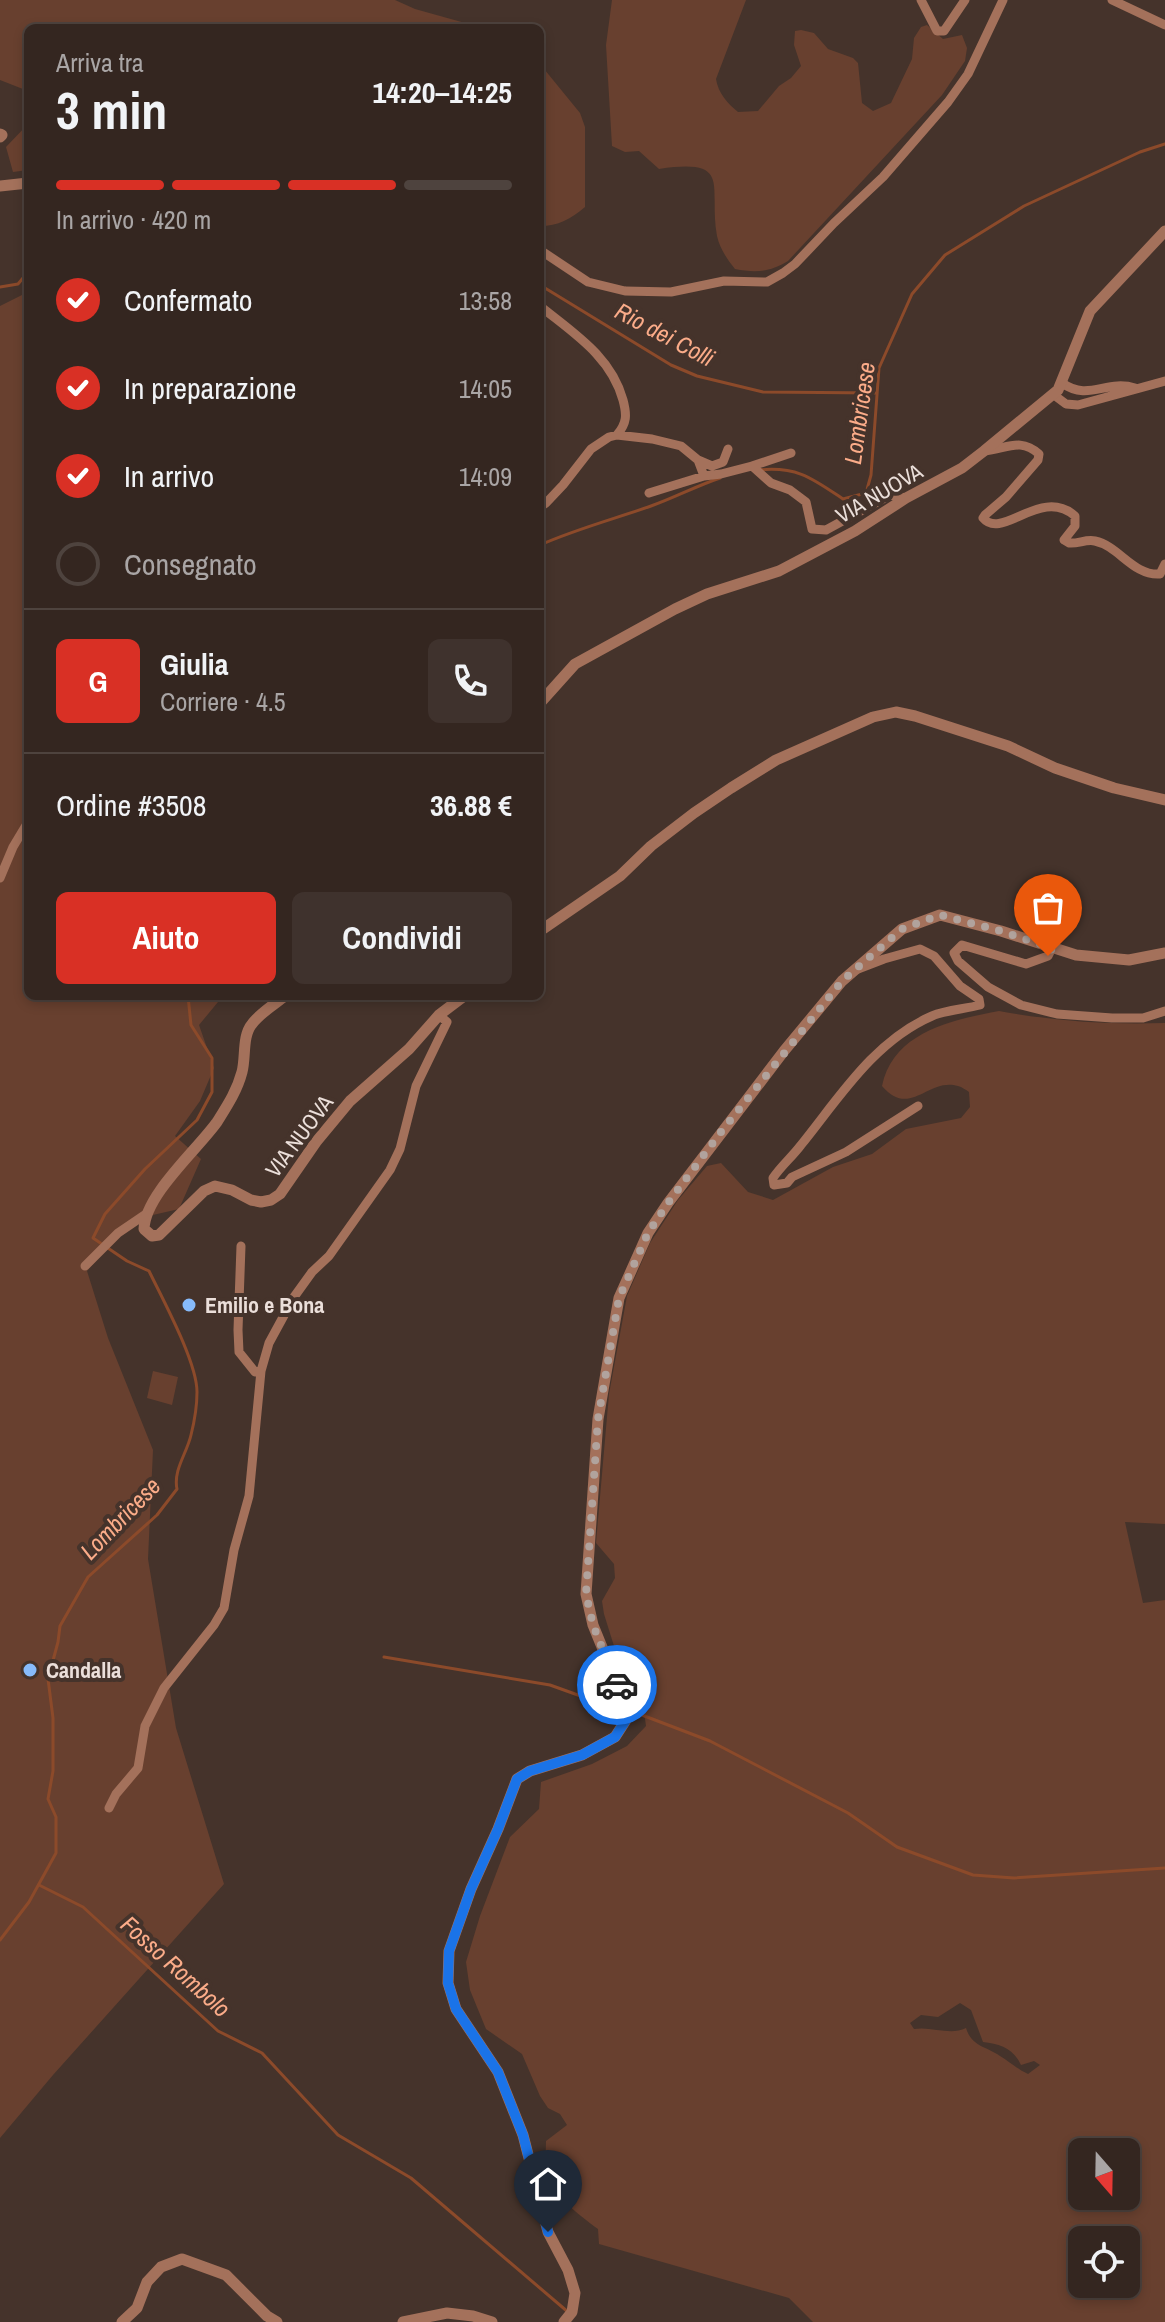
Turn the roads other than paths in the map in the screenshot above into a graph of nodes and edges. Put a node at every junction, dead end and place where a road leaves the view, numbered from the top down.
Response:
1 (921, 0) edge
2 (965, 0) edge
3 (1003, 0) edge
4 (1112, 0) edge
5 (1165, 25) edge
6 (24, 183) edge
7 (0, 186) edge
8 (1165, 231) edge
9 (544, 253) edge
10 (544, 309) edge
11 (1165, 381) edge
12 (1062, 383) junction
13 (1137, 388) junction
14 (1054, 395) junction
15 (617, 435) junction
16 (728, 449) dead end
17 (984, 451) junction
18 (791, 453) dead end
19 (698, 460) junction
20 (752, 466) junction
21 (704, 476) junction
22 (649, 493) dead end
23 (906, 498) junction
24 (544, 504) edge
25 (1165, 564) edge
26 (544, 698) edge
27 (1165, 800) edge
28 (24, 829) edge
29 (0, 878) edge
30 (544, 928) edge
31 (1052, 948) junction
32 (1165, 953) edge
33 (848, 974) junction
34 (280, 1000) edge
35 (459, 1000) edge
36 (1165, 1011) edge
37 (439, 1015) junction
38 (918, 1106) dead end
39 (146, 1214) junction
40 (241, 1246) dead end
41 (85, 1266) dead end
42 (261, 1371) junction
43 (109, 1808) dead end
44 (122, 2322) edge
45 (277, 2322) edge
46 (403, 2322) edge
47 (492, 2322) edge
48 (564, 2322) edge

1 - 2 street
3 - 9 street
4 - 5 street
6 - 7 street
8 - 12 street, VIA NUOVA
10 - 15 street
11 - 13 street
12 - 13 street
12 - 14 street, VIA NUOVA
13 - 14 street
14 - 17 street, VIA NUOVA
15 - 19 street
15 - 24 street
16 - 19 street
17 - 23 street, VIA NUOVA
17 - 25 street
18 - 20 street
19 - 21 street
20 - 21 street
20 - 23 street
21 - 22 street
23 - 26 street, VIA NUOVA
27 - 30 street
28 - 29 street
31 - 32 street
31 - 33 street
31 - 36 street
33 - 38 street
33 - 48 street
34 - 39 street
35 - 37 street, VIA NUOVA
37 - 39 street, VIA NUOVA
37 - 42 street
39 - 41 street
40 - 42 street
42 - 43 street
44 - 45 street
46 - 47 street

